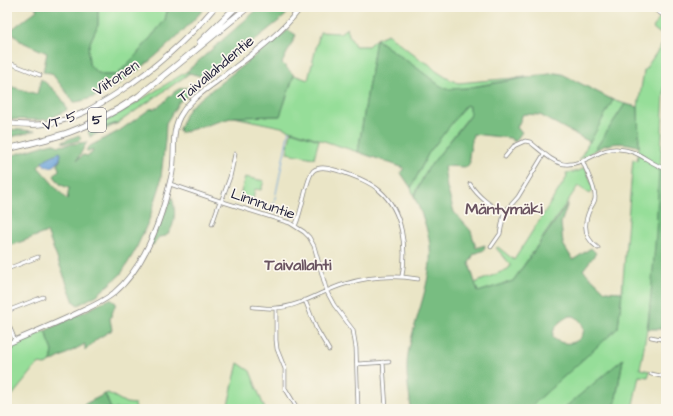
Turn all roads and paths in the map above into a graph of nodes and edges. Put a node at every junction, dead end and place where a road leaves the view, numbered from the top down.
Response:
1 (215, 7) edge
2 (236, 7) edge
3 (248, 7) edge
4 (301, 7) edge
5 (652, 7) edge
6 (666, 16) edge
7 (7, 62) edge
8 (175, 66) junction
9 (40, 75) dead end
10 (7, 123) edge
11 (7, 149) edge
12 (235, 154) dead end
13 (544, 154) junction
14 (505, 157) dead end
15 (583, 162) junction
16 (666, 169) edge
17 (170, 184) junction
18 (470, 184) dead end
19 (220, 201) junction
20 (504, 213) junction
21 (212, 224) dead end
22 (295, 226) junction
23 (491, 247) dead end
24 (598, 248) dead end
25 (38, 257) dead end
26 (7, 269) edge
27 (402, 276) junction
28 (418, 279) dead end
29 (327, 292) junction
30 (44, 297) dead end
31 (305, 300) junction
32 (253, 307) dead end
33 (276, 308) junction
34 (7, 311) edge
35 (7, 321) edge
36 (651, 337) dead end
37 (15, 340) junction
38 (666, 340) edge
39 (7, 344) edge
40 (329, 350) dead end
41 (383, 362) junction
42 (389, 362) dead end
43 (357, 364) junction
44 (651, 374) dead end
45 (666, 377) edge
46 (666, 399) edge
47 (296, 408) edge
48 (358, 409) edge
49 (386, 409) edge
50 (664, 409) edge

1 - 10 street, Viitonen
2 - 8 highway, VT 5 / 5
3 - 8 highway, VT 5 / 5
4 - 17 street, Taivallahdentie
5 - 6 street
7 - 9 street
8 - 11 highway, VT 5 / 5
12 - 19 street
13 - 14 street
13 - 15 street
13 - 20 street
15 - 16 street
15 - 24 street
17 - 19 street, Linnnuntie
17 - 37 street, Taivallahdentie
18 - 20 street
19 - 21 street
19 - 22 street, Linnnuntie
20 - 23 street
22 - 27 street
22 - 29 street, Linnnuntie
25 - 26 street
27 - 28 street
27 - 29 street
29 - 31 street
29 - 43 street, Linnnuntie
30 - 34 street
31 - 33 street
31 - 40 street
32 - 33 street
33 - 47 street
35 - 37 street
36 - 38 street
37 - 39 street, Taivallahdentie
41 - 42 street
41 - 43 street
41 - 49 street
43 - 48 street, Linnnuntie
44 - 45 street
46 - 50 street

